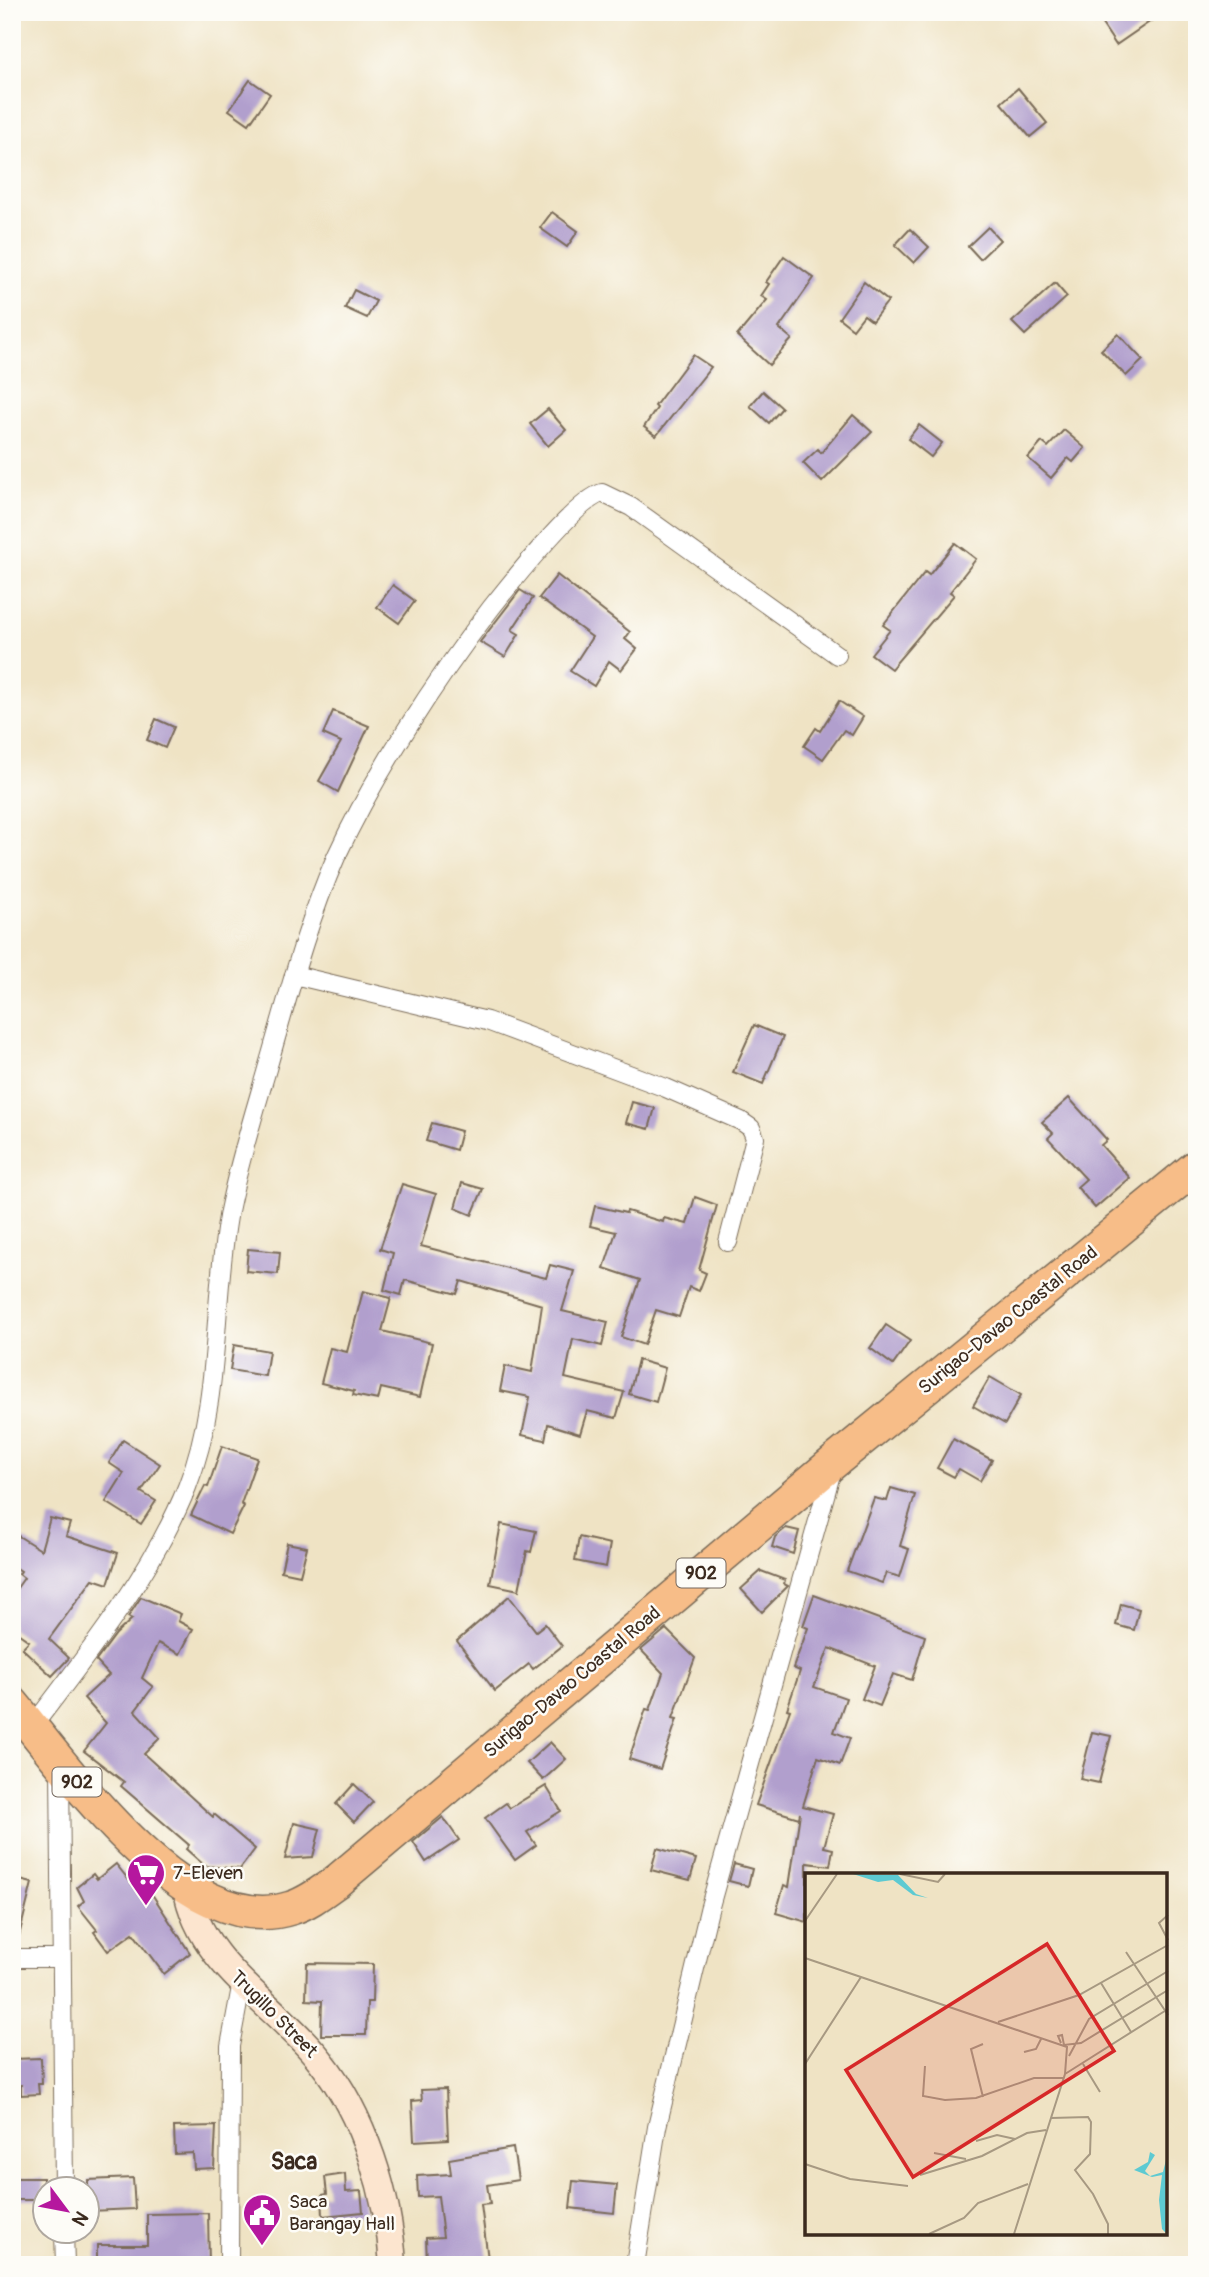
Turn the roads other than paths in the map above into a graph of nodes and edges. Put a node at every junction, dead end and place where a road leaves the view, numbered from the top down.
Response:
1 (838, 656) dead end
2 (294, 975) junction
3 (1197, 1166) edge
4 (728, 1242) dead end
5 (835, 1461) junction
6 (22, 1715) edge
7 (60, 1763) junction
8 (186, 1886) junction
9 (12, 1958) edge
10 (61, 1958) junction
11 (242, 1982) junction
12 (64, 2176) edge
13 (64, 2246) edge
14 (65, 2265) edge
15 (229, 2265) edge
16 (393, 2265) edge
17 (635, 2265) edge

1 - 2 street
2 - 4 street
2 - 6 street
3 - 5 highway, Surigao-Davao Coastal Road / 902
5 - 8 highway, Surigao-Davao Coastal Road / 902
5 - 17 street
6 - 7 highway, Surigao-Davao Coastal Road / 902
7 - 8 highway, Surigao-Davao Coastal Road / 902
7 - 10 street
8 - 11 street, Trugillo Street
9 - 10 street
10 - 12 street
11 - 15 street
11 - 16 street, Trugillo Street
13 - 14 street

